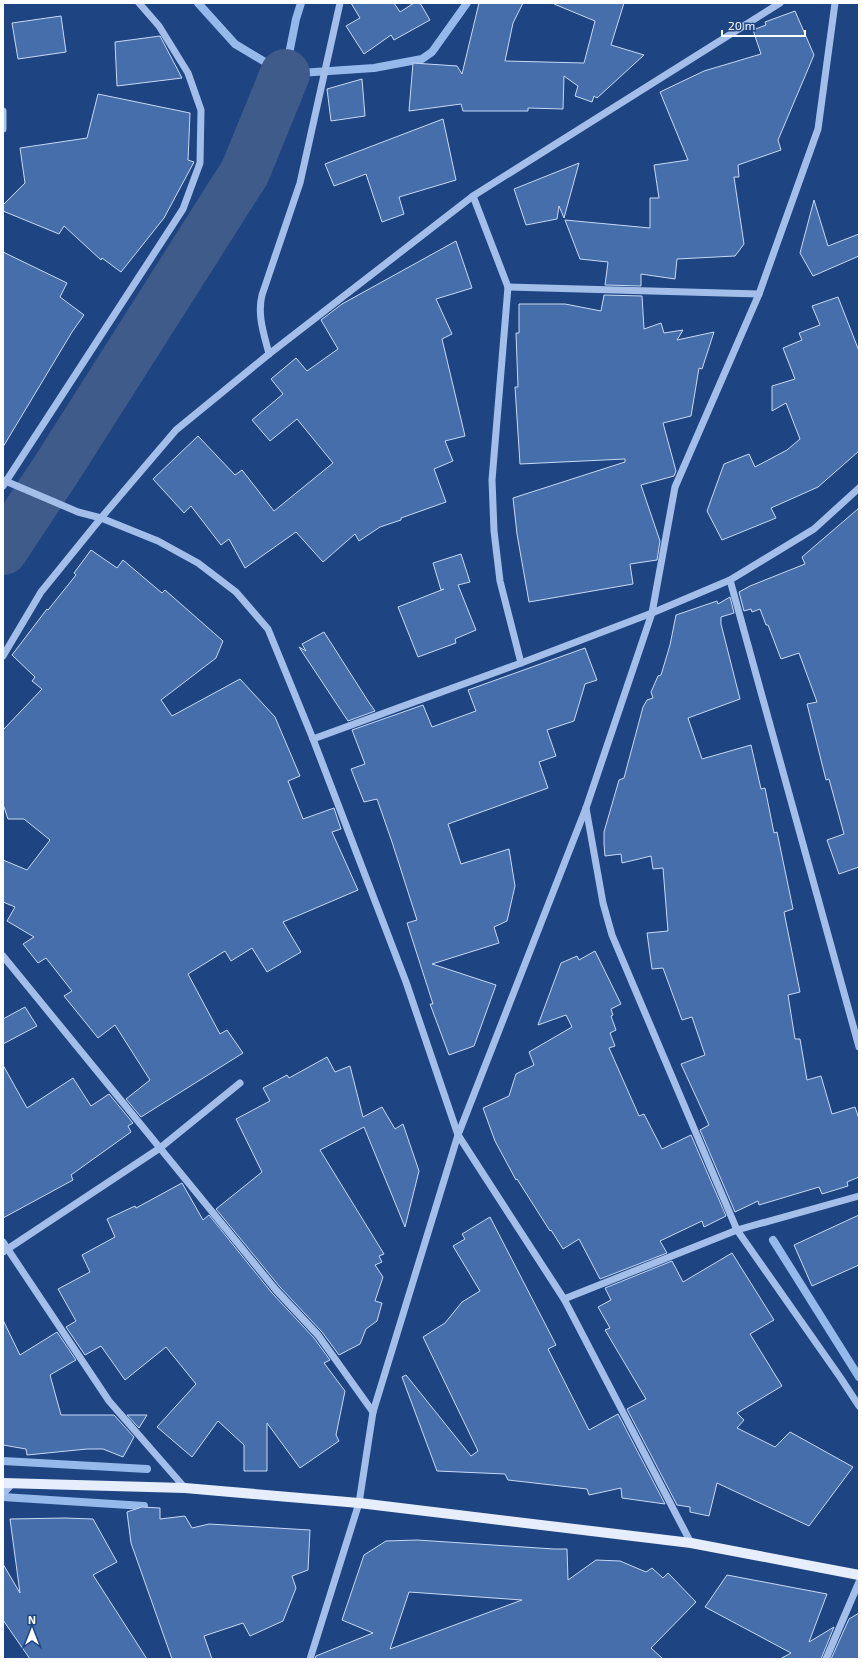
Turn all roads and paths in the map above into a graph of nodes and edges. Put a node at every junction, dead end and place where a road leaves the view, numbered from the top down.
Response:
1 (139, 3) edge
2 (340, 3) edge
3 (780, 3) edge
4 (835, 3) edge
5 (3, 112) edge
6 (3, 129) edge
7 (473, 196) junction
8 (508, 287) junction
9 (759, 294) junction
10 (269, 354) junction
11 (4, 482) edge
12 (859, 488) edge
13 (101, 518) junction
14 (730, 580) junction
15 (652, 613) junction
16 (3, 656) edge
17 (521, 663) junction
18 (313, 739) junction
19 (586, 808) junction
20 (3, 956) edge
21 (859, 1047) edge
22 (240, 1083) dead end
23 (458, 1135) junction
24 (160, 1148) junction
25 (859, 1196) edge
26 (737, 1230) junction
27 (3, 1242) edge
28 (6, 1250) edge
29 (564, 1298) junction
30 (859, 1406) edge
31 (373, 1412) junction
32 (8, 1483) edge
33 (185, 1488) junction
34 (3, 1494) edge
35 (359, 1503) junction
36 (691, 1543) junction
37 (859, 1575) edge
38 (859, 1582) edge
39 (310, 1659) edge
40 (826, 1659) edge

1 - 11 street
2 - 10 street
3 - 7 street
4 - 9 street
5 - 6 street
7 - 8 street
7 - 10 street
8 - 9 street
8 - 17 street
9 - 15 street
10 - 13 street
11 - 13 street
12 - 14 street
13 - 16 street
13 - 18 street
14 - 15 street
14 - 21 street
15 - 17 street
15 - 19 street
17 - 18 street
18 - 23 street
19 - 23 street
19 - 26 street
20 - 24 street
22 - 24 street
23 - 29 street
23 - 31 street
24 - 28 street
24 - 31 street
25 - 26 street
26 - 29 street
26 - 30 street
27 - 28 street
28 - 33 street
29 - 36 street
31 - 35 street
32 - 33 main road
32 - 34 street
33 - 35 main road
35 - 36 main road
35 - 39 street
36 - 37 main road
38 - 40 street

